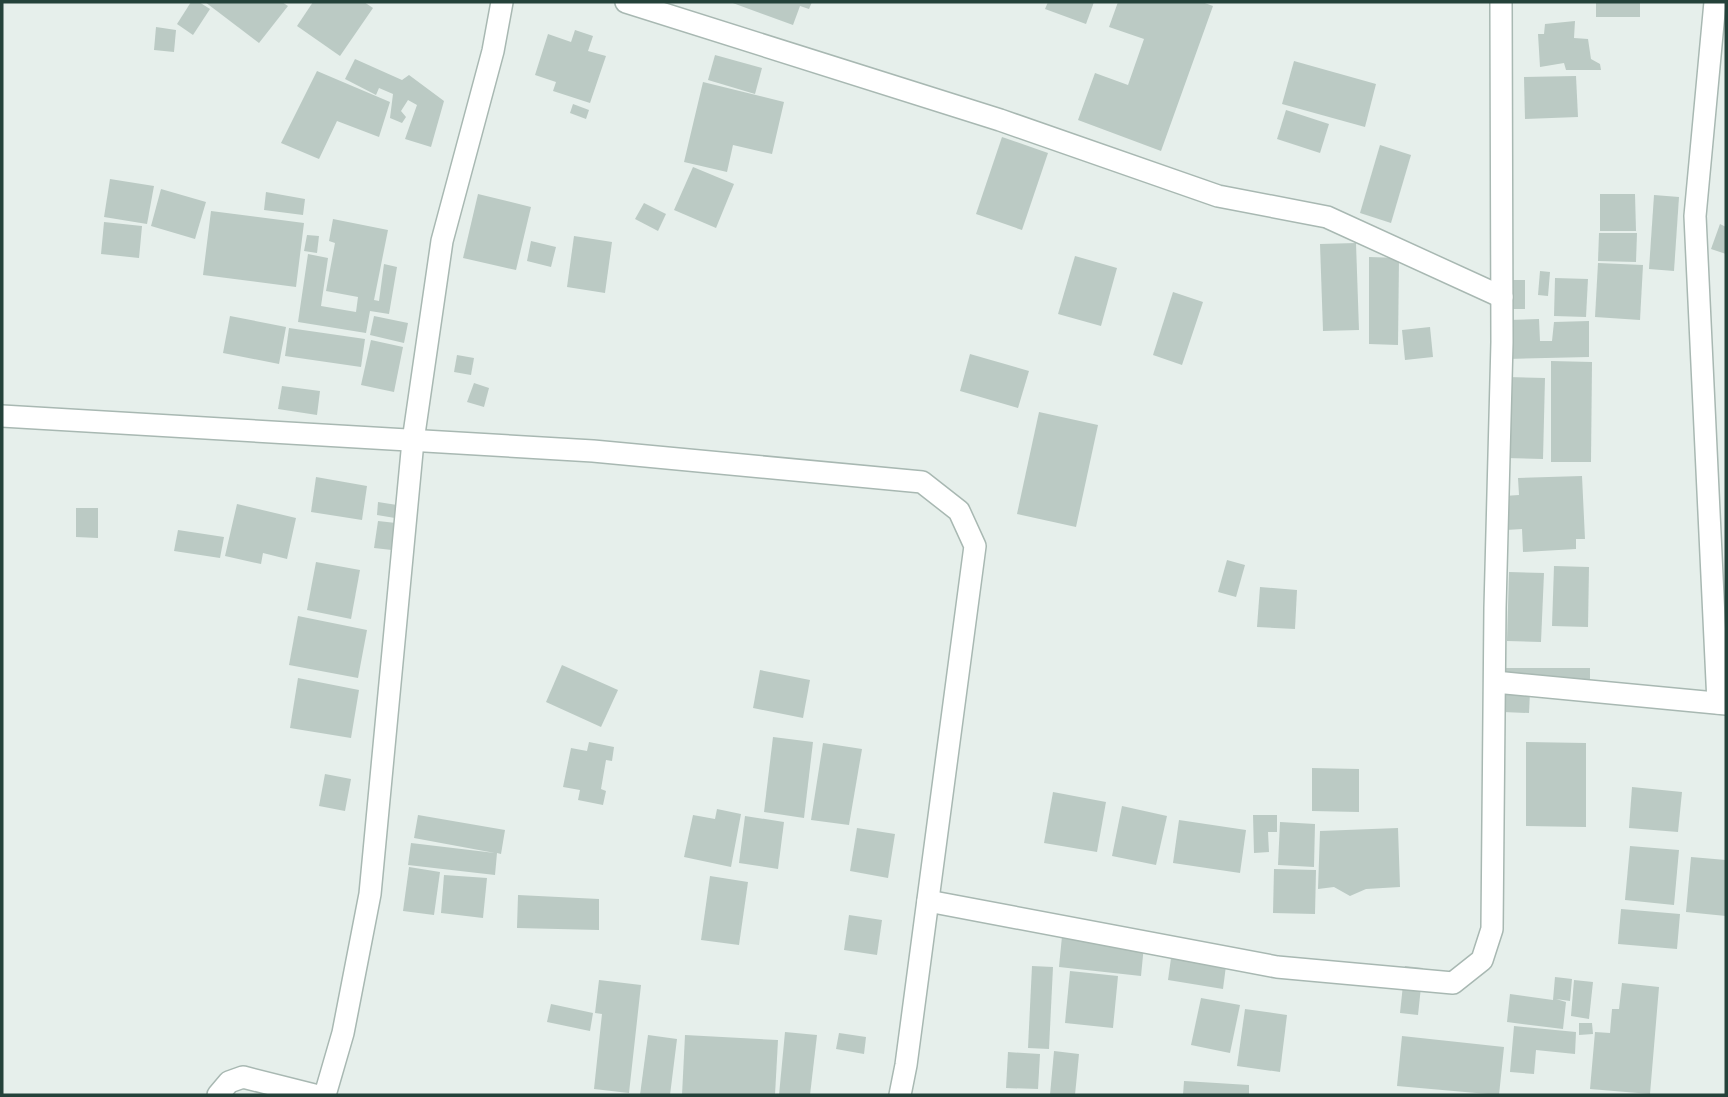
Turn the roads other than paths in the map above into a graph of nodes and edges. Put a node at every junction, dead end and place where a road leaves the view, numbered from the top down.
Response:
1 (502, 2) edge
2 (626, 2) edge
3 (1501, 2) edge
4 (1715, 2) edge
5 (1502, 297) junction
6 (2, 416) edge
7 (413, 441) junction
8 (1495, 682) junction
9 (1722, 704) edge
10 (928, 901) junction
11 (218, 1095) edge
12 (314, 1095) edge
13 (325, 1095) edge
14 (900, 1095) edge

1 - 7 street
2 - 5 street
3 - 5 street
4 - 9 street
5 - 8 street
6 - 7 street
7 - 10 street
7 - 13 street
8 - 9 street
8 - 10 street
10 - 14 street
11 - 12 street

